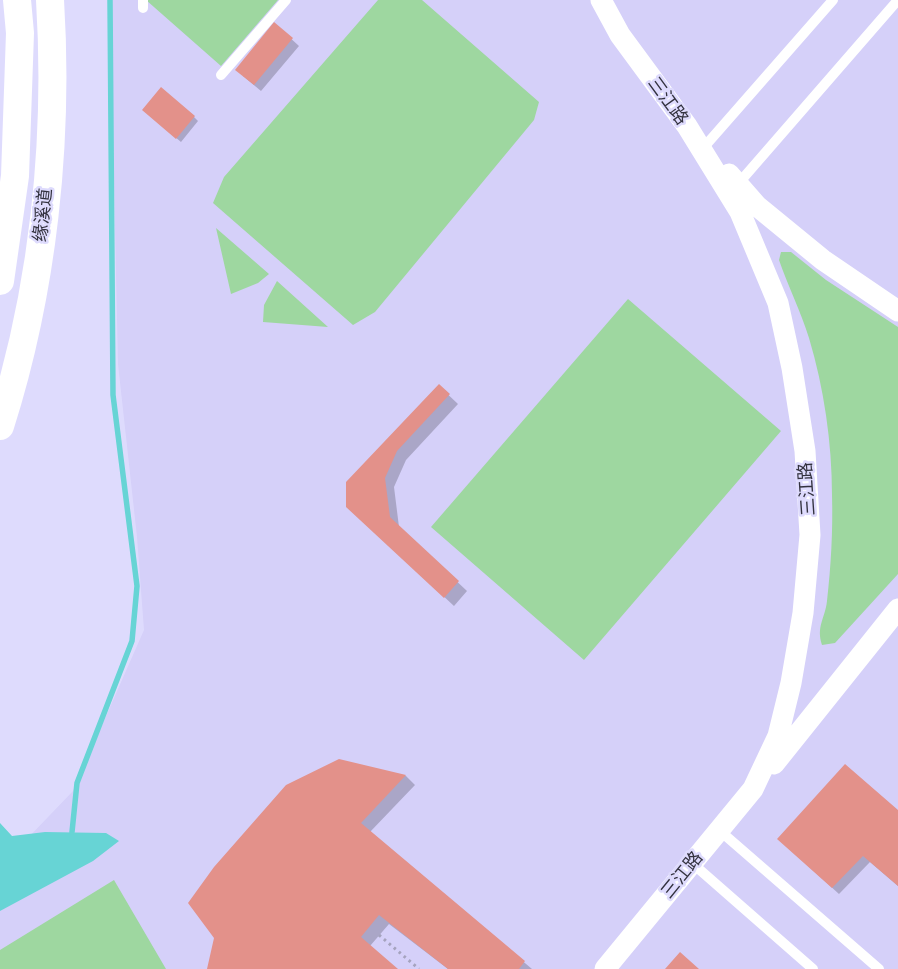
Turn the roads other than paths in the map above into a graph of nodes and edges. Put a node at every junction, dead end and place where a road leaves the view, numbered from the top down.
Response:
1 (17, 0) edge
2 (50, 0) edge
3 (286, 0) edge
4 (601, 0) edge
5 (833, 0) edge
6 (898, 0) edge
7 (221, 75) dead end
8 (687, 126) junction
9 (705, 146) junction
10 (738, 184) junction
11 (0, 280) edge
12 (898, 311) edge
13 (0, 426) edge
14 (898, 609) edge
15 (753, 789) junction
16 (719, 830) junction
17 (692, 863) junction
18 (605, 969) edge
19 (814, 969) edge
20 (879, 969) edge

1 - 11 main road, 缘溪道
2 - 13 main road, 缘溪道
3 - 7 lane
4 - 8 street, 三江路
5 - 9 lane
6 - 10 lane
8 - 9 street
8 - 15 street, 三江路
9 - 10 street
10 - 12 street
14 - 15 street
15 - 16 street, 三江路
16 - 17 street, 三江路
16 - 20 lane
17 - 18 street, 三江路
17 - 19 lane

